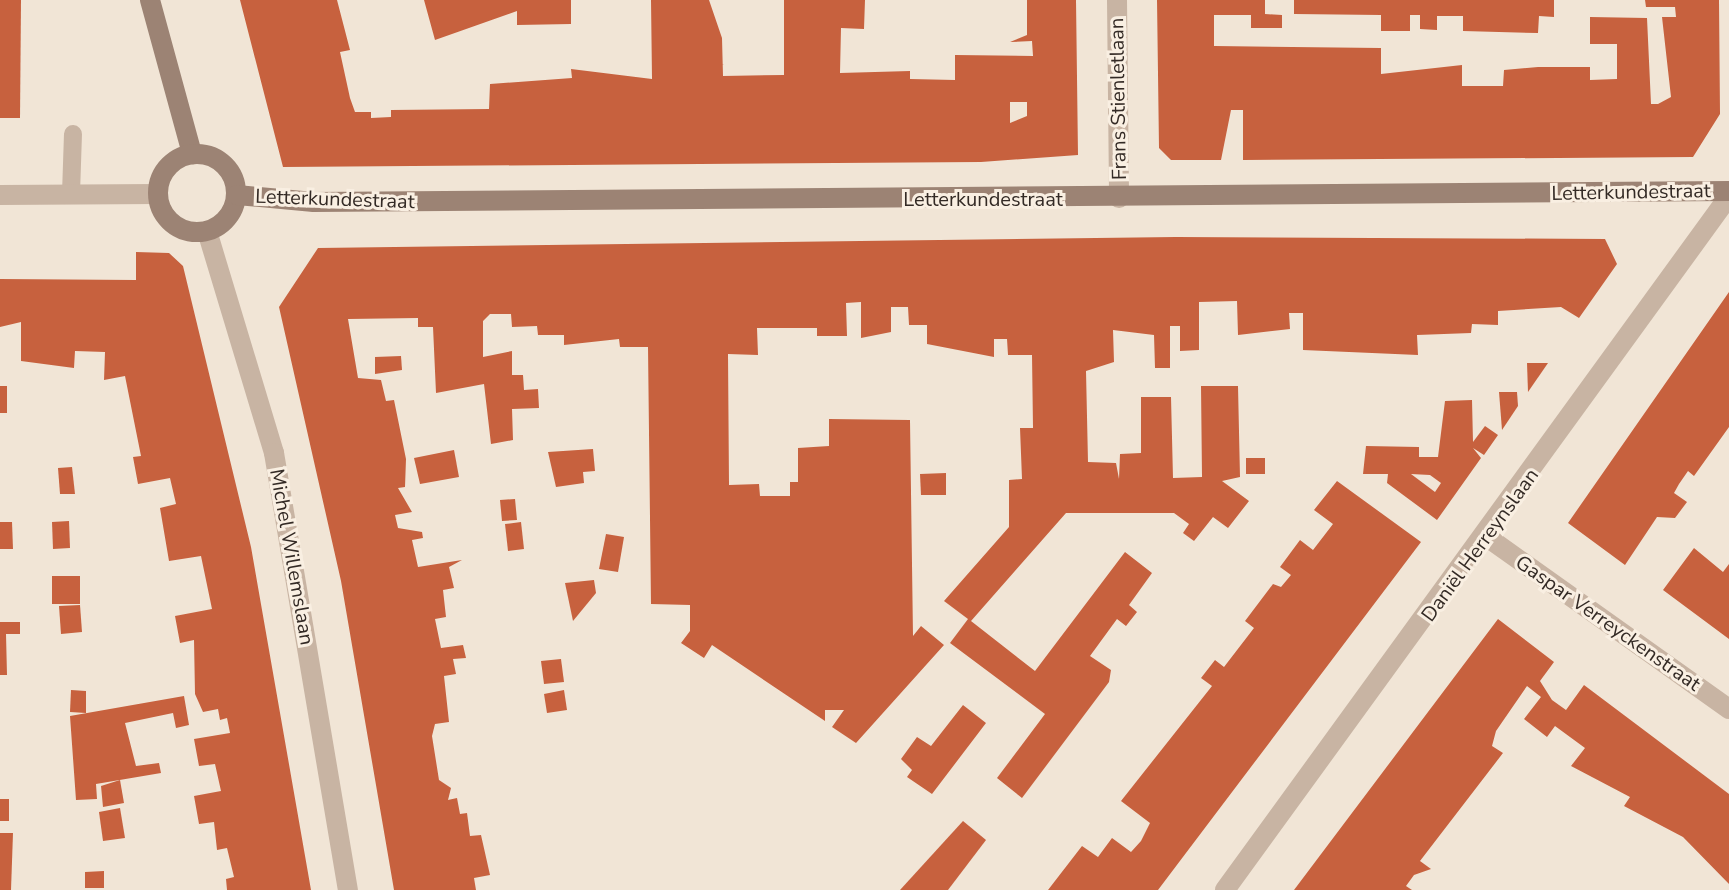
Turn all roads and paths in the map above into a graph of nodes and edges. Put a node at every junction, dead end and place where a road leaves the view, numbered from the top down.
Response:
1 (150, 0) edge
2 (1117, 0) edge
3 (73, 134) dead end
4 (192, 154) junction
5 (71, 194) junction
6 (157, 194) junction
7 (1729, 194) edge
8 (0, 195) edge
9 (237, 195) junction
10 (1119, 198) junction
11 (207, 231) junction
12 (1487, 537) junction
13 (1729, 709) edge
14 (348, 890) edge
15 (1225, 890) edge

1 - 4 street
2 - 10 street, Frans Stienletlaan
3 - 5 lane
4 - 6 street
4 - 9 street, Letterkundestraat
5 - 6 street
5 - 8 street
6 - 11 street
7 - 10 street, Letterkundestraat
7 - 12 street, Daniël Herreynslaan
9 - 10 street, Letterkundestraat
9 - 11 street, Letterkundestraat
11 - 14 street, Michel Willemslaan
12 - 13 street, Gaspar Verreyckenstraat
12 - 15 street, Daniël Herreynslaan

